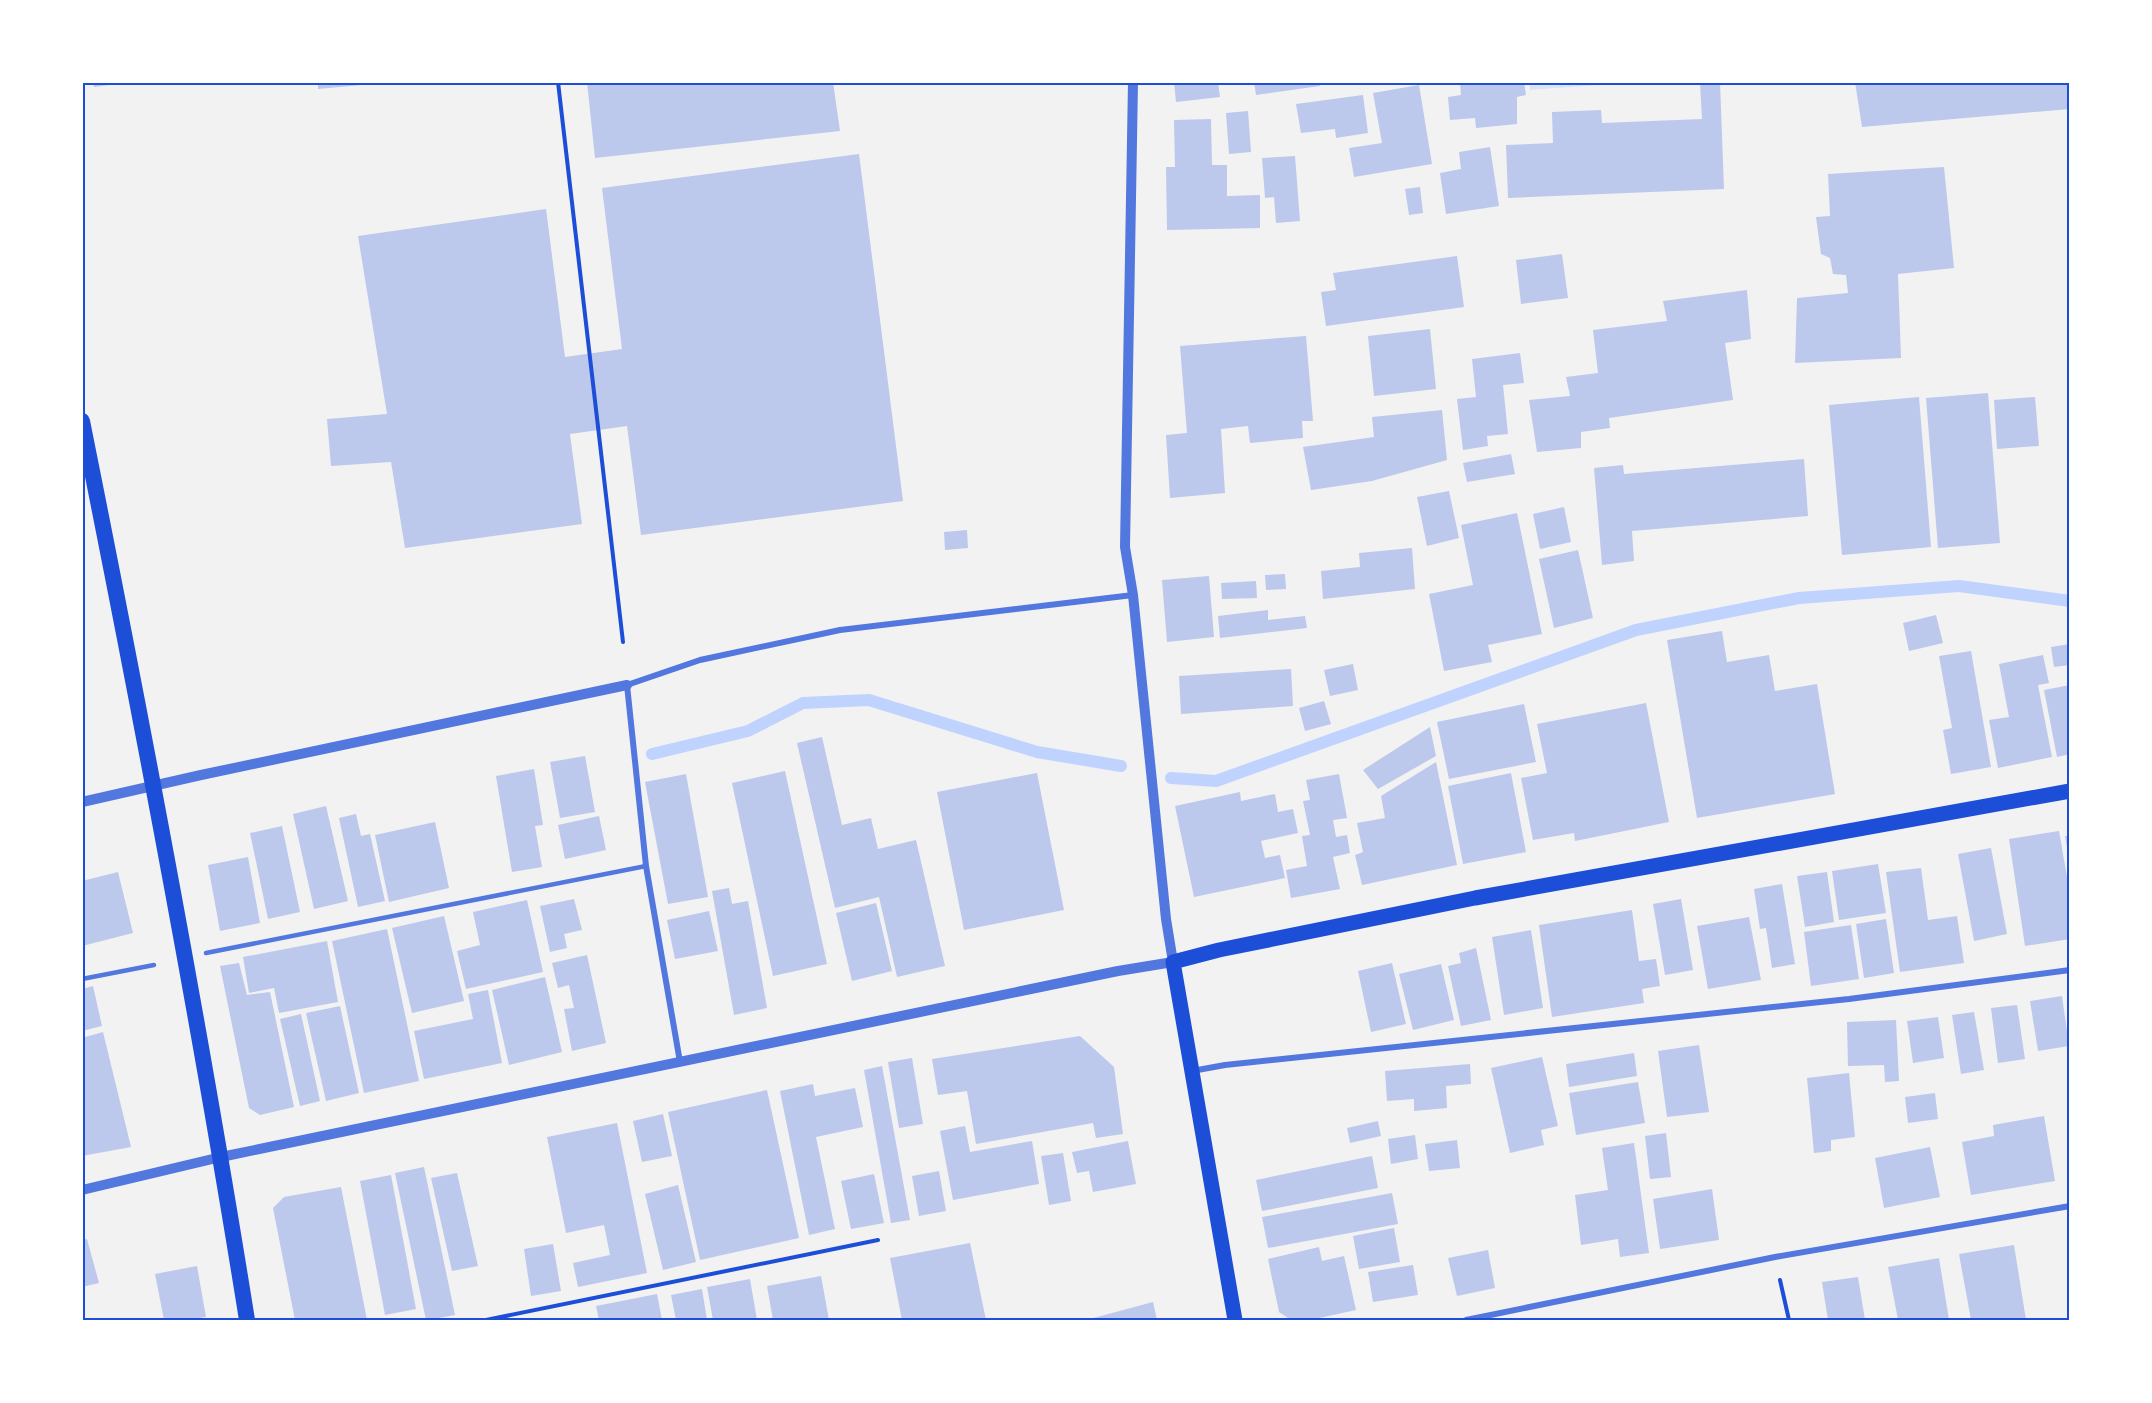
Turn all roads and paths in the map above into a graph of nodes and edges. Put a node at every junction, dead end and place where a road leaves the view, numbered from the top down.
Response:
1 (558, 82) edge
2 (1133, 82) edge
3 (82, 421) edge
4 (1133, 595) junction
5 (623, 642) dead end
6 (627, 685) junction
7 (154, 785) junction
8 (2070, 790) edge
9 (82, 802) edge
10 (646, 866) junction
11 (206, 953) dead end
12 (1173, 962) junction
13 (154, 965) dead end
14 (2070, 970) edge
15 (82, 979) edge
16 (680, 1062) junction
17 (1192, 1071) junction
18 (221, 1157) junction
19 (82, 1190) edge
20 (2070, 1206) edge
21 (878, 1240) dead end
22 (1775, 1257) junction
23 (247, 1320) edge
24 (486, 1320) edge
25 (1235, 1320) edge
26 (1466, 1320) edge
27 (1789, 1320) edge

1 - 5 path
2 - 4 street
3 - 7 highway
4 - 6 street
4 - 12 street
6 - 7 street
6 - 10 street
7 - 9 street
7 - 18 highway
8 - 12 main road
10 - 11 lane
10 - 16 street
12 - 16 street
12 - 17 main road
13 - 15 lane
14 - 17 street
16 - 18 street
17 - 25 main road
18 - 19 street
18 - 23 highway
20 - 22 street
21 - 24 path
22 - 26 street
22 - 27 path

